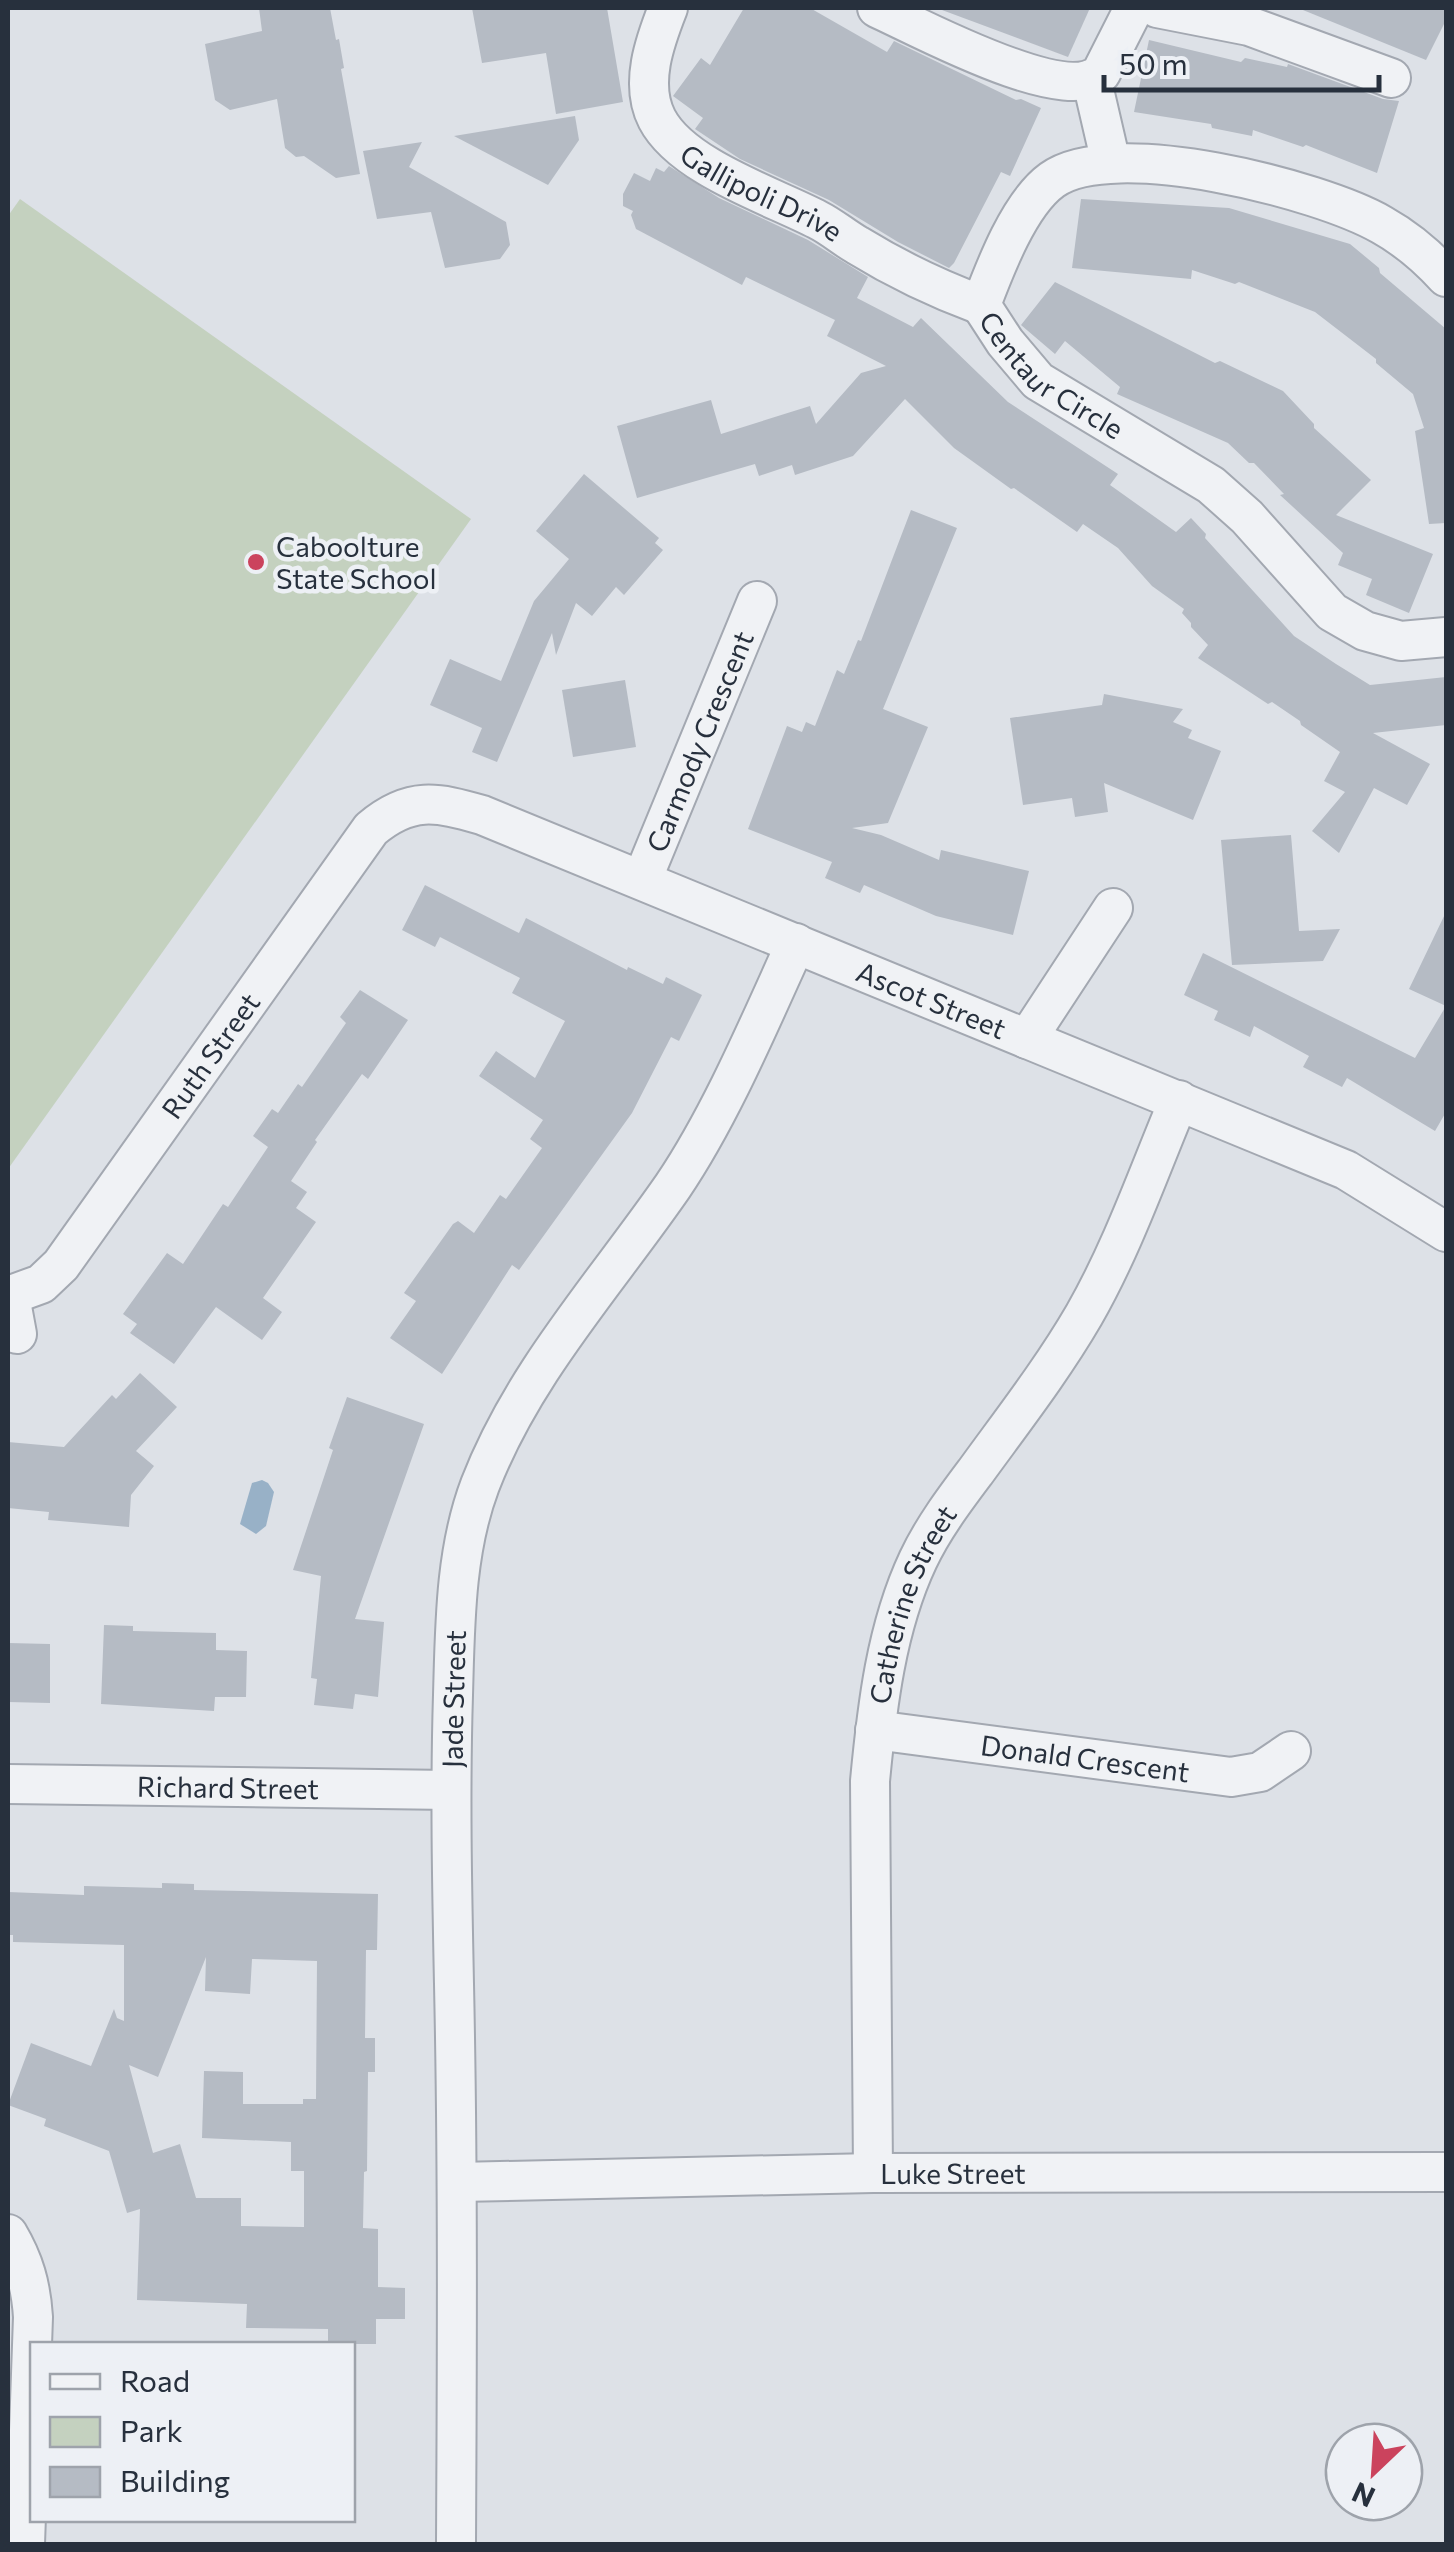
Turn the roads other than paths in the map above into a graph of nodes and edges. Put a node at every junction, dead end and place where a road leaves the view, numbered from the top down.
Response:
1 (668, 8) edge
2 (877, 8) edge
3 (1134, 8) edge
4 (1157, 8) edge
5 (1391, 78) dead end
6 (1092, 81) junction
7 (1111, 163) junction
8 (1446, 278) edge
9 (981, 305) junction
10 (757, 602) dead end
11 (1446, 637) edge
12 (404, 807) joint
13 (642, 880) junction
14 (1113, 908) dead end
15 (796, 943) junction
16 (1028, 1039) junction
17 (1179, 1100) junction
18 (1446, 1232) edge
19 (9, 1296) edge
20 (17, 1334) dead end
21 (875, 1730) junction
22 (1292, 1752) dead end
23 (8, 1784) edge
24 (450, 1790) junction
25 (1446, 2172) edge
26 (873, 2173) junction
27 (458, 2182) junction
28 (8, 2234) edge
29 (32, 2342) edge
30 (30, 2402) edge
31 (25, 2544) edge
32 (456, 2544) edge

1 - 9 street, Gallipoli Drive
2 - 6 street
3 - 6 street
4 - 5 street
6 - 7 street
7 - 8 street, Centaur Circle
7 - 9 street, Centaur Circle
9 - 11 street, Centaur Circle
10 - 13 street, Carmody Crescent
12 - 13 street, Ascot Street
12 - 19 street, Ruth Street
13 - 15 street, Ascot Street
14 - 16 street
15 - 16 street, Ascot Street
15 - 24 street, Jade Street
16 - 17 street, Ascot Street
17 - 18 street, Ascot Street
17 - 21 street, Catherine Street
19 - 20 street, Ruth Street
21 - 22 street, Donald Crescent
21 - 26 street, Catherine Street
23 - 24 street, Richard Street
24 - 27 street, Jade Street
25 - 26 street, Luke Street
26 - 27 street, Luke Street
27 - 32 street, Jade Street
28 - 29 street
30 - 31 street

